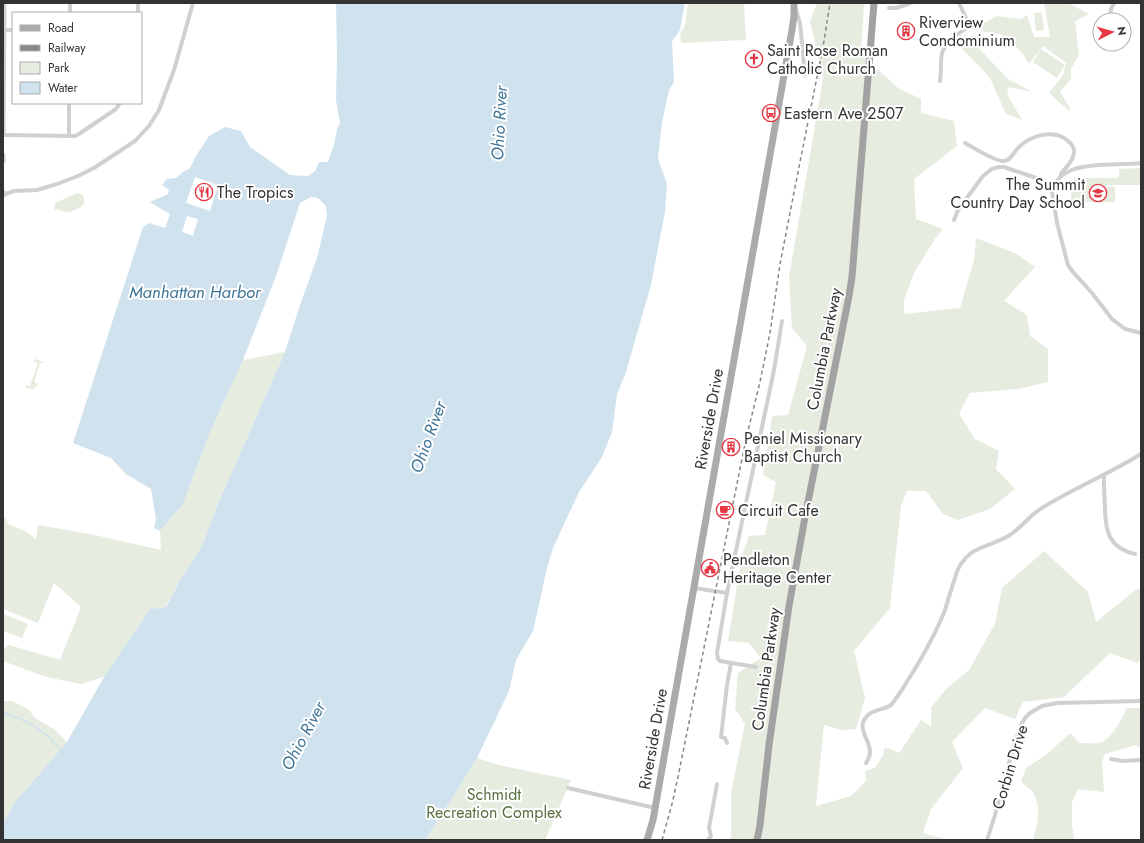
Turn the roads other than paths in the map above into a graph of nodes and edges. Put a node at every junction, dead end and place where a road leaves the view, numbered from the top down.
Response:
1 (4, 3) edge
2 (193, 3) edge
3 (874, 3) edge
4 (911, 3) edge
5 (959, 3) edge
6 (795, 5) edge
7 (889, 8) dead end
8 (3, 30) edge
9 (805, 75) dead end
10 (940, 81) dead end
11 (69, 104) edge
12 (119, 104) edge
13 (3, 135) edge
14 (69, 136) junction
15 (964, 143) dead end
16 (3, 155) edge
17 (3, 161) edge
18 (1141, 163) edge
19 (1060, 176) junction
20 (1052, 189) junction
21 (3, 194) edge
22 (954, 220) dead end
23 (782, 321) dead end
24 (1141, 333) edge
25 (1141, 454) edge
26 (1104, 475) junction
27 (1136, 554) dead end
28 (694, 588) junction
29 (727, 593) junction
30 (730, 663) junction
31 (756, 667) dead end
32 (1141, 701) edge
33 (727, 743) dead end
34 (1111, 759) dead end
35 (1141, 760) edge
36 (866, 763) dead end
37 (717, 784) dead end
38 (568, 788) dead end
39 (655, 808) junction
40 (647, 840) edge
41 (708, 840) edge
42 (757, 840) edge
43 (987, 840) edge

1 - 8 street
2 - 21 street
3 - 42 highway, Columbia Parkway
4 - 7 street
5 - 10 street
6 - 9 street
6 - 28 main road, Riverside Drive
8 - 13 street
11 - 14 street
12 - 14 street
13 - 14 street
15 - 19 street
16 - 17 street
18 - 19 street
19 - 20 street
20 - 22 street
20 - 24 street
23 - 29 street
25 - 26 street
26 - 27 street
26 - 36 street
28 - 29 street
28 - 39 main road, Riverside Drive
29 - 30 street
30 - 31 street
30 - 33 street
32 - 43 street, Corbin Drive
34 - 35 street
37 - 41 street
38 - 39 street
39 - 40 main road, Riverside Drive

